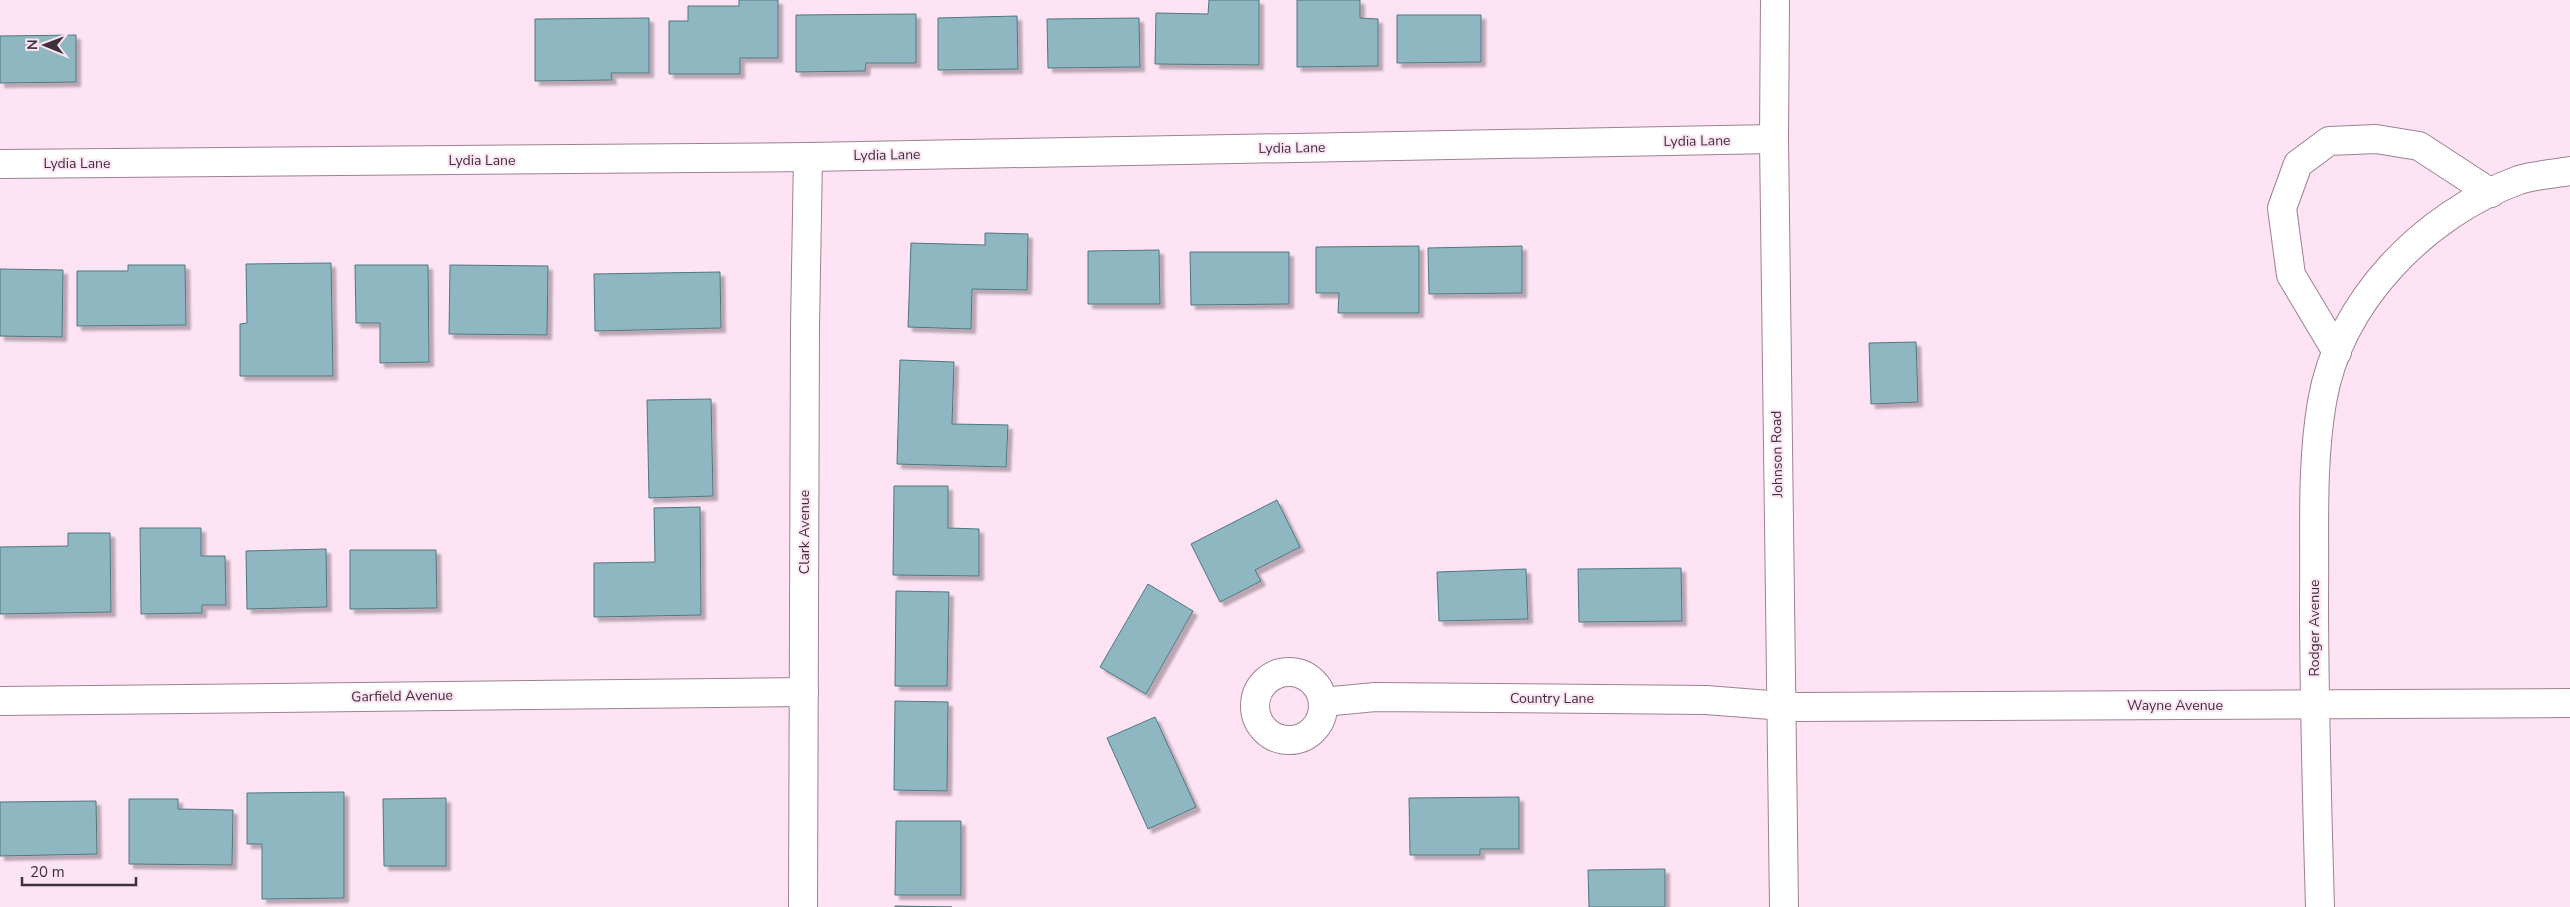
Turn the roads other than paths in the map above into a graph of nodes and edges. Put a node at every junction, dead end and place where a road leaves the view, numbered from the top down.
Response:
1 (1776, 0) edge
2 (1774, 140) junction
3 (808, 157) junction
4 (0, 164) edge
5 (2570, 171) edge
6 (2491, 193) junction
7 (2337, 352) junction
8 (804, 692) junction
9 (0, 700) edge
10 (1323, 702) dead end
11 (2570, 703) edge
12 (1780, 705) junction
13 (2314, 705) junction
14 (803, 907) edge
15 (1784, 907) edge
16 (2320, 907) edge

1 - 2 street, Johnson Road
2 - 3 street, Lydia Lane
2 - 12 street, Johnson Road
3 - 4 street, Lydia Lane
3 - 8 street, Clark Avenue
5 - 6 street, Rodger Avenue
6 - 7 street, Rodger Avenue
6 - 7 street
7 - 13 street, Rodger Avenue
8 - 9 street, Garfield Avenue
8 - 14 street, Clark Avenue
10 - 12 street, Country Lane
11 - 13 street, Wayne Avenue
12 - 13 street, Wayne Avenue
12 - 15 street, Johnson Road
13 - 16 street, Rodger Avenue

